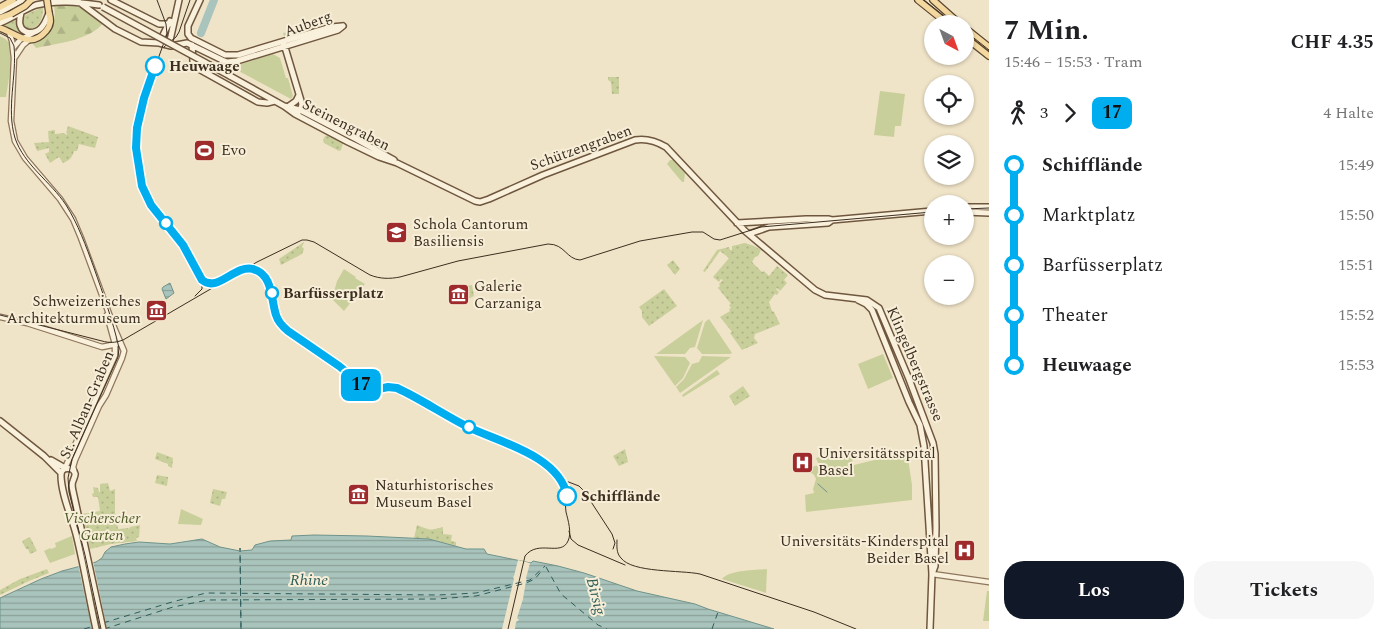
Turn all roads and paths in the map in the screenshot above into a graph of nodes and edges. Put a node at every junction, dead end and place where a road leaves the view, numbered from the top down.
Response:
1 (13, 0) edge
2 (23, 0) edge
3 (33, 0) edge
4 (47, 0) edge
5 (89, 0) edge
6 (110, 0) edge
7 (179, 0) edge
8 (200, 0) edge
9 (918, 0) edge
10 (933, 0) edge
11 (79, 2) junction
12 (101, 6) junction
13 (0, 7) edge
14 (0, 12) edge
15 (20, 13) junction
16 (49, 13) junction
17 (937, 15) edge
18 (949, 15) edge
19 (0, 18) edge
20 (0, 23) edge
21 (0, 28) edge
22 (169, 28) junction
23 (8, 31) junction
24 (34, 32) junction
25 (974, 35) edge
26 (21, 39) junction
27 (29, 40) junction
28 (159, 43) junction
29 (284, 44) junction
30 (974, 44) edge
31 (192, 45) junction
32 (168, 46) junction
33 (989, 47) edge
34 (13, 48) junction
35 (989, 56) edge
36 (14, 58) junction
37 (299, 95) junction
38 (275, 100) junction
39 (286, 106) junction
40 (297, 112) junction
41 (505, 192) joint
42 (974, 207) edge
43 (989, 207) edge
44 (924, 212) edge
45 (974, 212) edge
46 (989, 213) edge
47 (832, 220) junction
48 (754, 222) junction
49 (737, 223) junction
50 (762, 229) junction
51 (747, 233) junction
52 (761, 245) junction
53 (89, 259) junction
54 (857, 299) junction
55 (0, 317) edge
56 (121, 343) junction
57 (115, 345) junction
58 (0, 421) edge
59 (44, 456) junction
60 (65, 468) junction
61 (74, 470) junction
62 (62, 476) junction
63 (72, 481) junction
64 (80, 536) junction
65 (932, 574) junction
66 (989, 582) edge
67 (96, 629) edge
68 (103, 629) edge
69 (930, 629) edge

1 - 13 main road
2 - 14 main road
3 - 19 main road, bridge
4 - 16 main road, bridge
5 - 12 main road, Steinengraben
6 - 22 main road
7 - 22 main road
8 - 29 main road, Auberg
9 - 17 main road
10 - 18 main road
11 - 12 main road
11 - 15 main road
11 - 28 main road, Auberg
12 - 38 main road, Steinengraben, bridge
15 - 20 main road
15 - 24 main road
16 - 24 main road
16 - 27 main road
21 - 23 main road
22 - 28 main road
22 - 32 main road
23 - 26 main road
23 - 34 street
24 - 26 street
25 - 33 main road
26 - 27 main road
26 - 34 street
27 - 36 street
28 - 32 main road, Auberg
29 - 29 main road, Auberg
29 - 31 main road, Auberg
29 - 37 main road
30 - 35 main road
31 - 32 main road, Auberg
31 - 38 main road
34 - 36 street
36 - 53 street
37 - 39 main road
37 - 40 main road
38 - 39 main road, Steinengraben
39 - 40 main road, Steinengraben
40 - 41 main road, Steinengraben
41 - 49 main road, Schützengraben
42 - 43 main road
44 - 47 main road
45 - 46 main road
47 - 48 main road
47 - 50 main road
48 - 49 main road
48 - 51 main road
49 - 51 main road, Schützengraben
50 - 51 main road
50 - 52 main road
51 - 52 main road, Schützengraben
52 - 54 main road, Schützengraben
53 - 56 street
53 - 57 street
54 - 65 main road, Klingelbergstrasse
54 - 65 main road, Klingelbergstrasse
55 - 57 street
56 - 57 street
56 - 61 street, St. Alban-Graben
57 - 60 street, St. Alban-Graben
58 - 59 main road
59 - 60 main road
59 - 62 main road
60 - 61 main road
60 - 62 main road
61 - 63 main road
62 - 63 main road
62 - 64 main road, St. Alban-Graben
63 - 64 main road, St. Alban-Graben
64 - 67 main road
64 - 68 main road
65 - 66 street
65 - 69 main road

